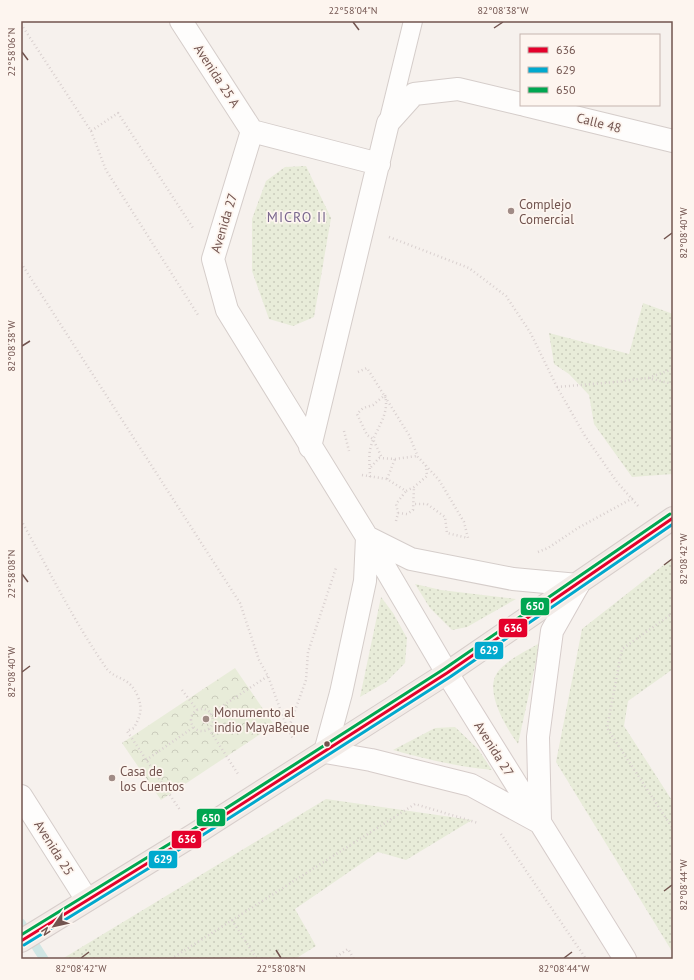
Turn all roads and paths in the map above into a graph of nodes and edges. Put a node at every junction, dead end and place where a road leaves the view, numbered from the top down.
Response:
1 (181, 21) edge
2 (413, 21) edge
3 (21, 24) edge
4 (520, 104) edge
5 (529, 106) edge
6 (388, 123) junction
7 (91, 131) junction
8 (252, 131) junction
9 (673, 141) edge
10 (379, 164) junction
11 (383, 235) dead end
12 (213, 259) junction
13 (21, 264) edge
14 (199, 317) dead end
15 (673, 369) edge
16 (356, 373) dead end
17 (648, 378) junction
18 (673, 384) edge
19 (558, 387) junction
20 (385, 395) junction
21 (343, 428) dead end
22 (374, 439) junction
23 (310, 447) junction
24 (350, 455) dead end
25 (418, 457) junction
26 (382, 458) junction
27 (395, 459) junction
28 (426, 465) junction
29 (370, 468) junction
30 (370, 477) junction
31 (387, 479) junction
32 (361, 480) dead end
33 (414, 487) junction
34 (406, 491) junction
35 (633, 498) junction
36 (413, 504) junction
37 (398, 513) junction
38 (391, 516) dead end
39 (673, 518) edge
40 (21, 520) edge
41 (396, 521) junction
42 (402, 525) dead end
43 (654, 532) junction
44 (367, 537) junction
45 (534, 554) dead end
46 (338, 564) dead end
47 (578, 585) junction
48 (673, 613) edge
49 (447, 673) junction
50 (268, 676) junction
51 (182, 690) dead end
52 (198, 711) junction
53 (210, 714) junction
54 (194, 727) junction
55 (209, 729) junction
56 (288, 730) junction
57 (317, 757) junction
58 (146, 760) junction
59 (21, 796) edge
60 (253, 798) junction
61 (540, 822) junction
62 (482, 824) dead end
63 (498, 828) dead end
64 (673, 829) edge
65 (196, 834) junction
66 (87, 900) junction
67 (232, 920) junction
68 (21, 941) edge
69 (171, 959) edge
70 (258, 959) edge
71 (333, 959) edge
72 (354, 959) edge
73 (586, 959) edge
74 (625, 959) edge

1 - 8 street, Avenida 25 A
2 - 6 lane
3 - 7 path
4 - 6 street
5 - 9 street, Calle 48
6 - 10 street
7 - 12 path
7 - 14 path
8 - 10 street
8 - 12 street, Avenida 27
10 - 23 street
11 - 19 path
12 - 23 street, Avenida 27
13 - 50 path
15 - 17 path
16 - 20 path
17 - 18 path
17 - 19 path
19 - 35 path
20 - 22 path
20 - 22 path
20 - 25 path
21 - 24 path
22 - 26 path
22 - 29 path
23 - 44 street, Avenida 27
25 - 27 path
25 - 28 path
26 - 27 path
26 - 29 path
27 - 31 path
28 - 33 path
28 - 36 path
29 - 30 path
30 - 31 path
30 - 32 path
31 - 34 path
33 - 34 path
33 - 36 path
34 - 37 path
35 - 43 path
35 - 45 path
36 - 37 path
37 - 41 path
38 - 41 path
39 - 43 main road
40 - 58 path
41 - 42 path
43 - 47 main road
44 - 47 street
44 - 49 street, Avenida 27
44 - 57 street
46 - 56 path
47 - 49 main road
47 - 61 street
48 - 64 path
49 - 57 main road
49 - 61 street, Avenida 27
50 - 53 path
50 - 56 path
51 - 52 path
52 - 53 path
52 - 54 path
53 - 55 path
54 - 55 path
54 - 58 path
55 - 60 path
56 - 57 path
57 - 60 main road
57 - 61 street
58 - 65 path
59 - 66 street, Avenida 25
60 - 65 main road
61 - 74 street, Avenida 27
62 - 67 path
63 - 73 path
65 - 66 main road
66 - 68 main road
67 - 69 path
67 - 70 path
71 - 72 path

